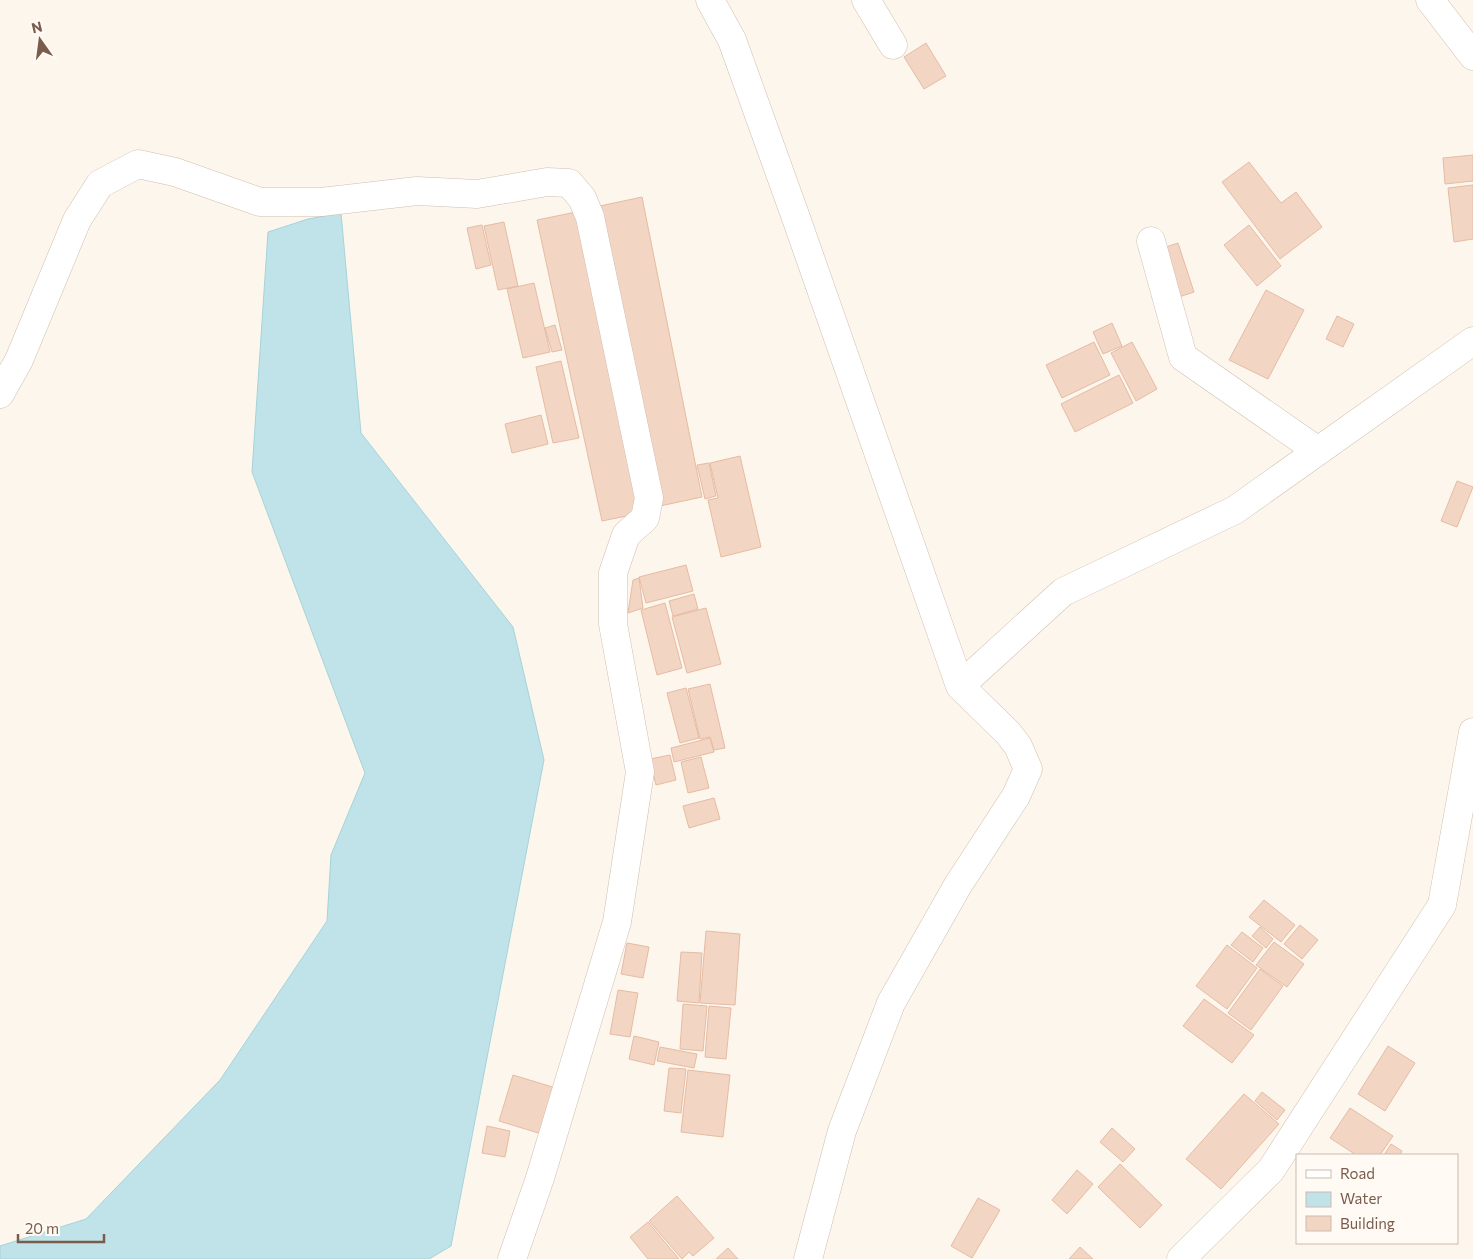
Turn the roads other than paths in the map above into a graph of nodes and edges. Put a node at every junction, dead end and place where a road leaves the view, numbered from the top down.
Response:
1 (710, 0) edge
2 (866, 0) edge
3 (1430, 0) edge
4 (893, 45) dead end
5 (1473, 56) edge
6 (1151, 241) dead end
7 (1473, 341) edge
8 (0, 394) edge
9 (1318, 451) junction
10 (960, 686) junction
11 (1473, 732) edge
12 (512, 1259) edge
13 (808, 1259) edge
14 (1181, 1259) edge

1 - 10 street
2 - 4 street
3 - 5 street
6 - 9 street
7 - 9 street
8 - 12 street
9 - 10 street
10 - 13 street
11 - 14 street

